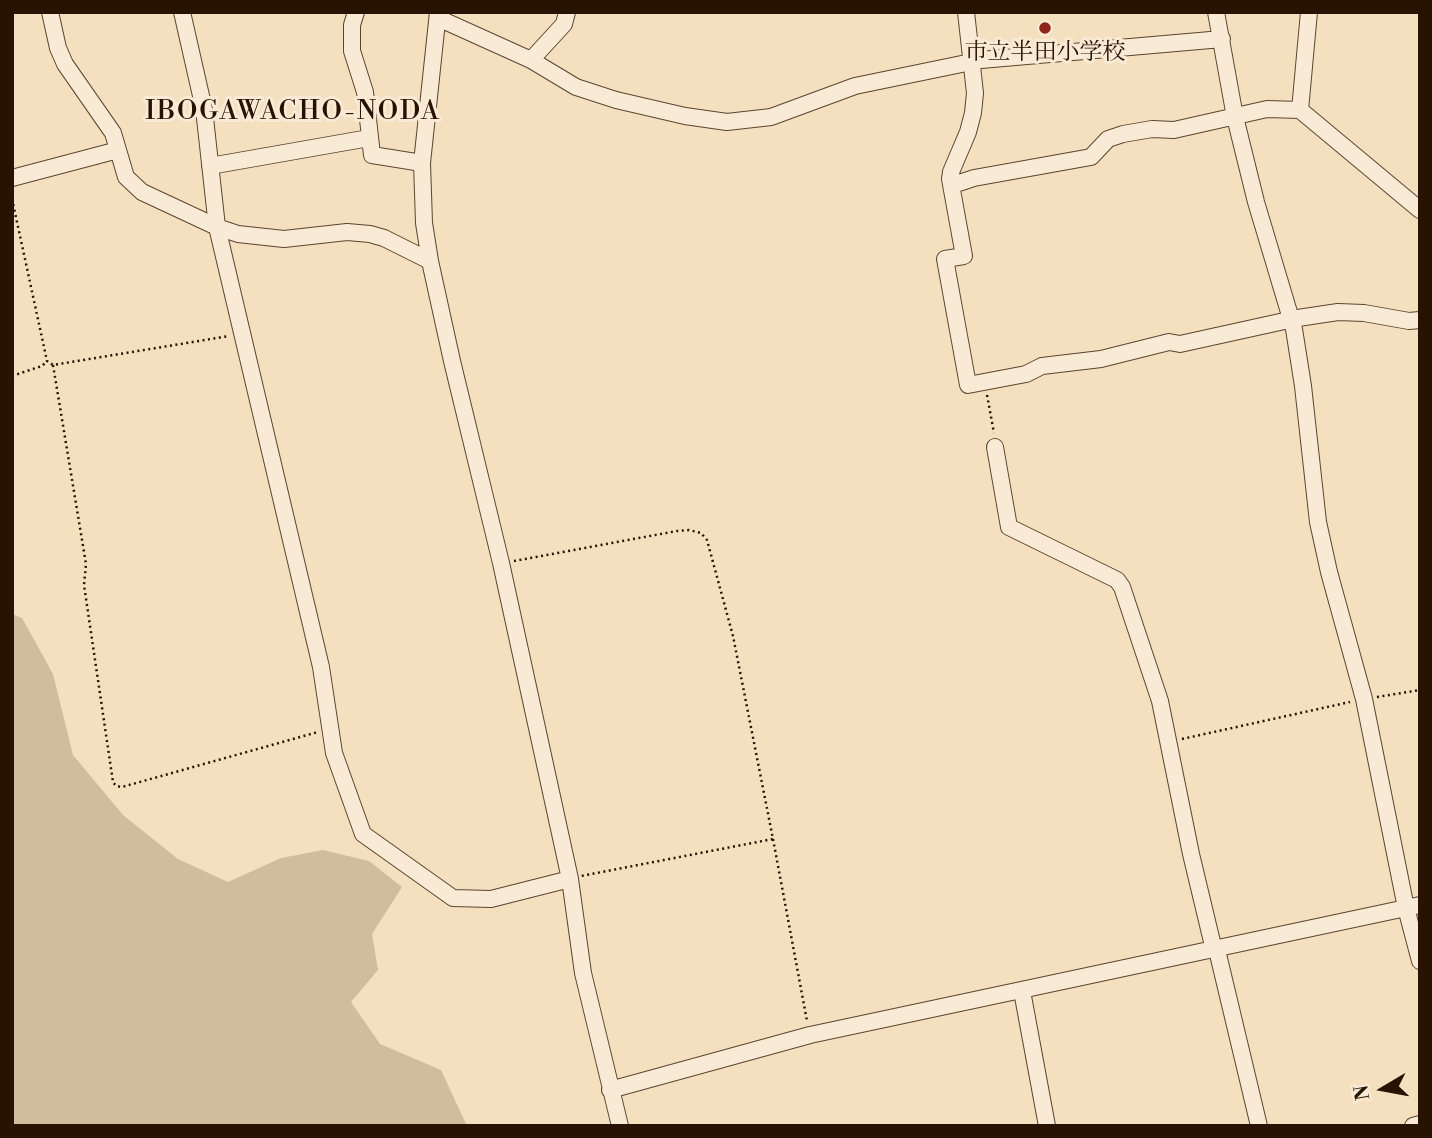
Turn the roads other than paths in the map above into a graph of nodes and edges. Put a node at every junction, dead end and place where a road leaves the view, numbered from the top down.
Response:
1 (50, 12) edge
2 (182, 12) edge
3 (356, 12) edge
4 (567, 12) edge
5 (966, 12) edge
6 (1216, 12) edge
7 (1309, 12) edge
8 (438, 15) edge
9 (1222, 39) junction
10 (531, 60) junction
11 (971, 62) junction
12 (1300, 110) junction
13 (1235, 117) junction
14 (369, 138) junction
15 (118, 150) junction
16 (422, 163) junction
17 (210, 166) junction
18 (12, 178) edge
19 (950, 179) junction
20 (1420, 211) edge
21 (217, 228) junction
22 (430, 261) junction
23 (1292, 319) junction
24 (1420, 320) edge
25 (995, 447) road end
26 (570, 879) junction
27 (1413, 907) edge
28 (1217, 950) junction
29 (1420, 961) edge
30 (1022, 991) junction
31 (610, 1090) junction
32 (1420, 1124) edge
33 (620, 1126) edge
34 (1047, 1126) edge
35 (1259, 1126) edge
36 (1413, 1126) edge

1 - 15 street
2 - 17 street
3 - 14 street
4 - 10 street
5 - 11 street
6 - 9 street
7 - 12 street
8 - 10 street
8 - 16 street
9 - 11 street
9 - 13 street
10 - 11 street
11 - 19 street
12 - 13 street
12 - 20 street
13 - 19 street
13 - 23 street
14 - 16 street
14 - 17 street
15 - 18 street
15 - 21 street
16 - 22 street
17 - 21 street
19 - 23 street
21 - 22 street
21 - 26 street
22 - 26 street
23 - 24 street
23 - 27 street
25 - 28 street
26 - 31 street
27 - 28 street
27 - 29 street
28 - 30 street
28 - 35 street
30 - 31 street
30 - 34 street
31 - 33 street
32 - 36 street

